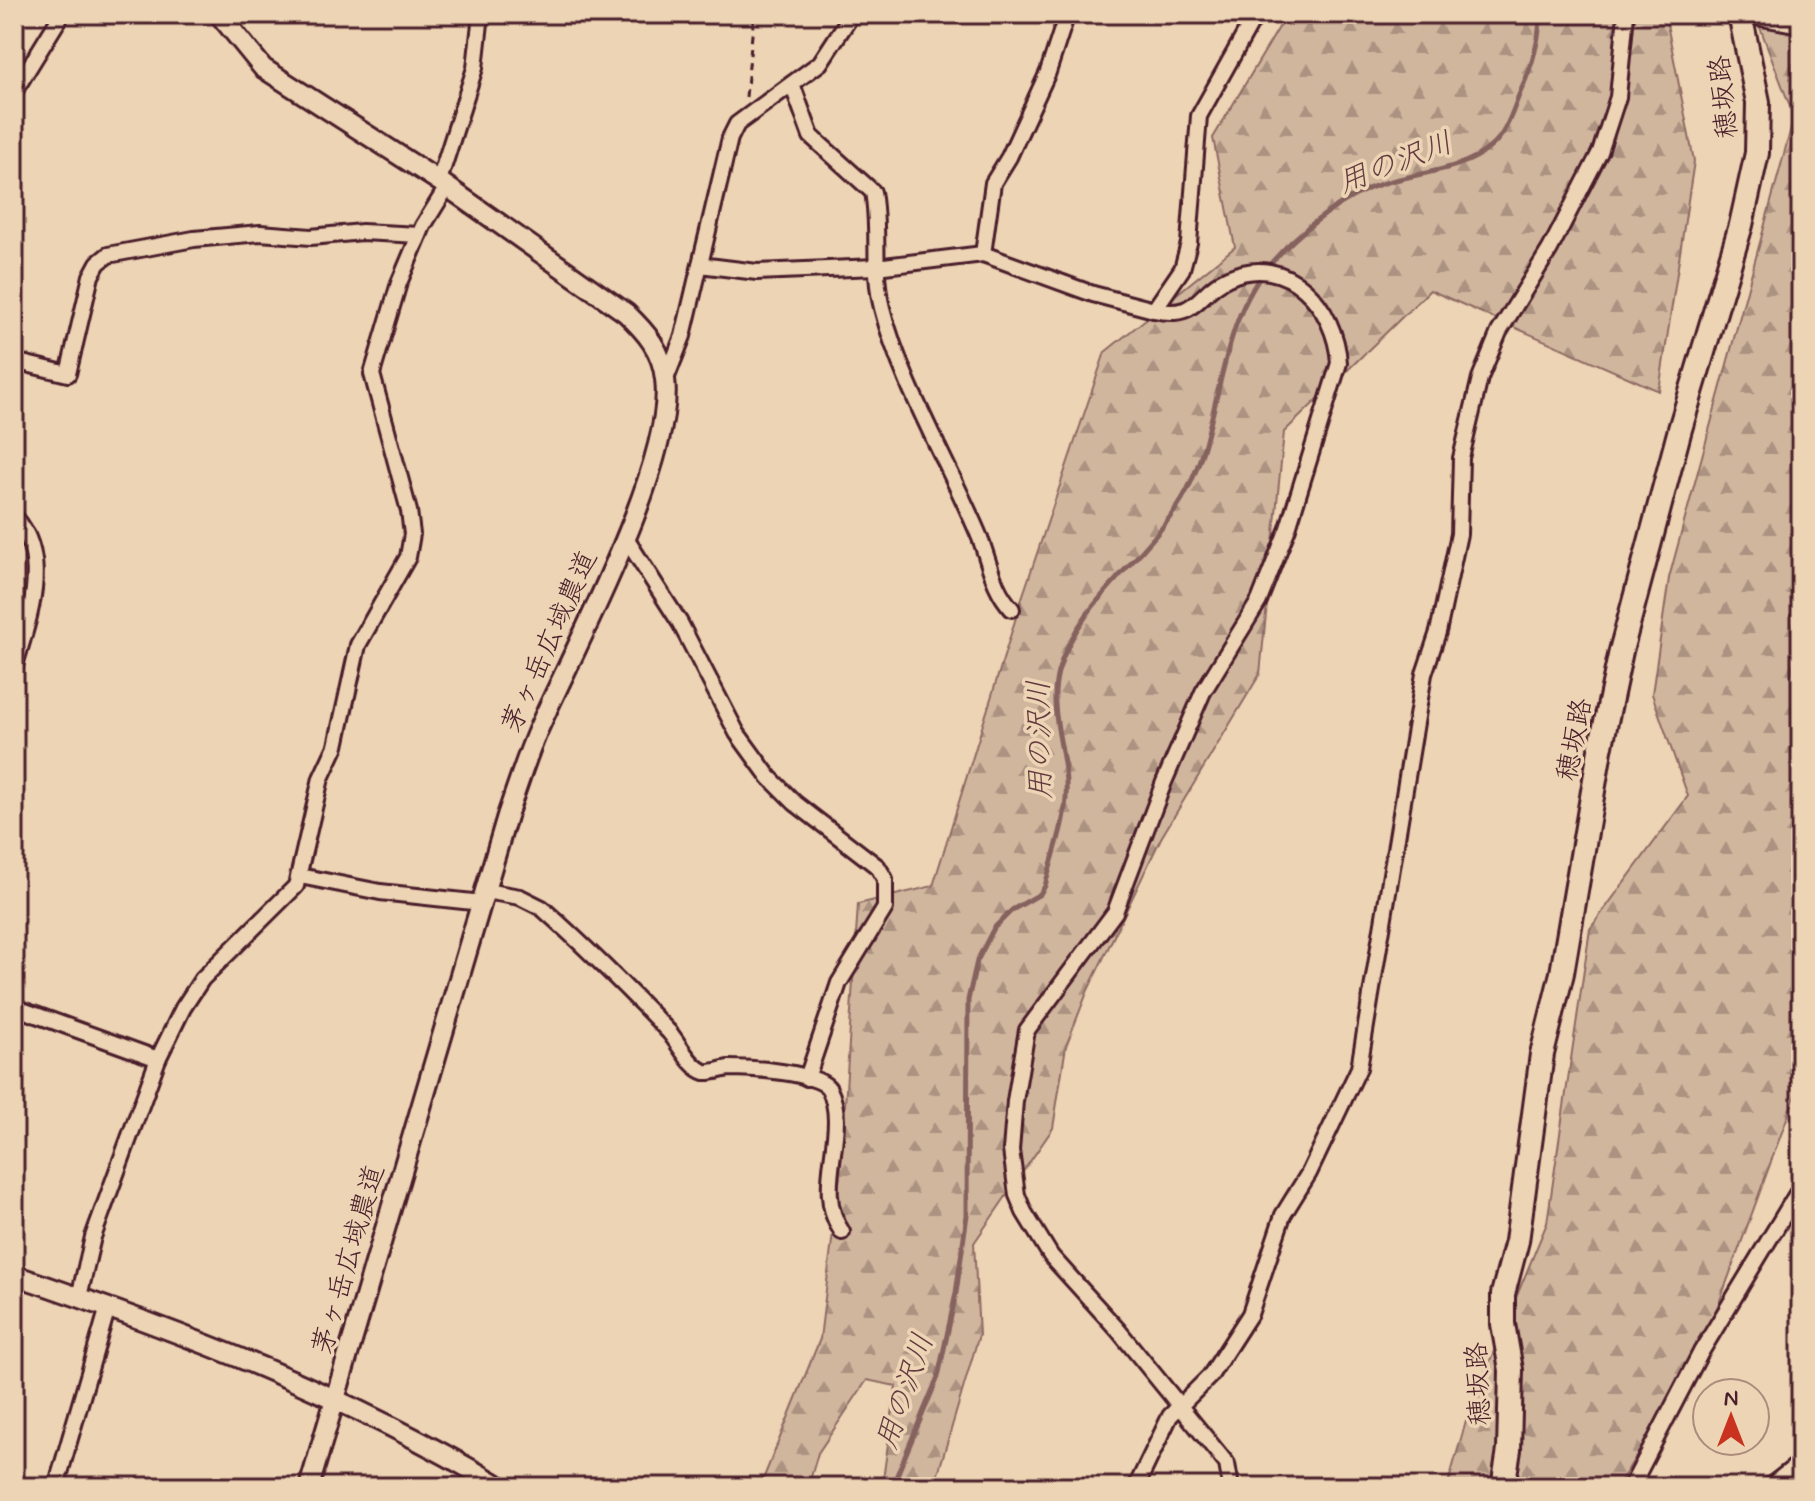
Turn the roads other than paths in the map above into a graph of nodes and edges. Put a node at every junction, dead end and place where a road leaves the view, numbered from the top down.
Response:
1 (62, 14) edge
2 (219, 14) edge
3 (481, 14) edge
4 (852, 14) edge
5 (1067, 14) edge
6 (1256, 14) edge
7 (1626, 14) edge
8 (1740, 14) edge
9 (1801, 25) edge
10 (792, 84) junction
11 (14, 92) edge
12 (443, 184) junction
13 (419, 235) junction
14 (983, 254) junction
15 (700, 265) junction
16 (876, 267) junction
17 (1154, 310) junction
18 (14, 361) edge
19 (666, 380) junction
20 (14, 516) edge
21 (625, 537) junction
22 (1012, 609) dead end
23 (14, 669) edge
24 (300, 876) junction
25 (484, 897) junction
26 (14, 1007) edge
27 (158, 1059) junction
28 (807, 1078) junction
29 (1801, 1187) edge
30 (842, 1232) dead end
31 (14, 1275) edge
32 (79, 1297) junction
33 (108, 1307) junction
34 (336, 1397) junction
35 (1182, 1405) junction
36 (1801, 1462) edge
37 (56, 1487) edge
38 (309, 1487) edge
39 (501, 1487) edge
40 (1136, 1487) edge
41 (1231, 1487) edge
42 (1503, 1487) edge
43 (1631, 1487) edge
44 (1769, 1487) edge

1 - 11 street
2 - 12 street, 茅ヶ岳広域農道
3 - 12 street
4 - 10 street
5 - 14 street
6 - 17 street
7 - 35 street
8 - 9 street
8 - 42 main road, 穂坂路
10 - 15 street
10 - 16 street
12 - 13 street
12 - 19 street, 茅ヶ岳広域農道
13 - 18 street
13 - 24 street
14 - 16 street
14 - 17 street
15 - 16 street
15 - 19 street
16 - 22 street
17 - 35 street
19 - 21 street, 茅ヶ岳広域農道
20 - 23 street
21 - 25 street, 茅ヶ岳広域農道
21 - 28 street
24 - 25 street
24 - 27 street
25 - 28 street
25 - 34 street, 茅ヶ岳広域農道
26 - 27 street
27 - 32 street
28 - 30 street
29 - 43 street
31 - 32 street
32 - 33 street
33 - 34 street
33 - 37 street
34 - 38 street, 茅ヶ岳広域農道
34 - 39 street
35 - 40 street
35 - 41 street
36 - 44 street

